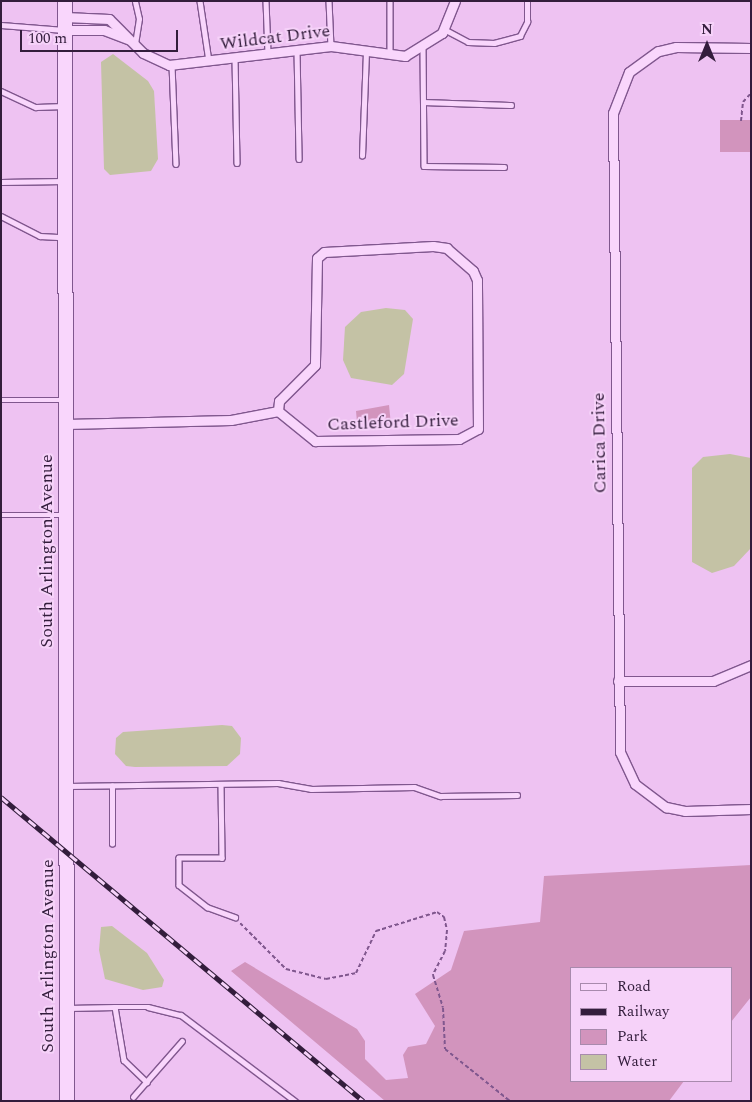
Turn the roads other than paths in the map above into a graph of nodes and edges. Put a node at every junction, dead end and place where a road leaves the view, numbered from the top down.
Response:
1 (65, 1) edge
2 (135, 1) edge
3 (200, 1) edge
4 (266, 1) edge
5 (329, 1) edge
6 (390, 1) edge
7 (455, 1) edge
8 (527, 1) edge
9 (65, 23) junction
10 (1, 26) edge
11 (444, 29) junction
12 (135, 44) junction
13 (331, 46) junction
14 (423, 48) junction
15 (751, 48) edge
16 (296, 49) junction
17 (366, 50) junction
18 (268, 53) junction
19 (390, 56) junction
20 (235, 58) junction
21 (209, 62) junction
22 (172, 65) junction
23 (1, 91) edge
24 (423, 102) junction
25 (510, 105) dead end
26 (66, 106) junction
27 (362, 156) dead end
28 (300, 159) dead end
29 (176, 164) dead end
30 (237, 164) dead end
31 (504, 167) dead end
32 (66, 181) junction
33 (1, 182) edge
34 (1, 216) edge
35 (66, 237) junction
36 (1, 400) edge
37 (65, 400) junction
38 (278, 411) junction
39 (66, 424) junction
40 (1, 515) edge
41 (66, 515) junction
42 (751, 664) edge
43 (618, 681) junction
44 (221, 784) junction
45 (67, 786) junction
46 (112, 786) junction
47 (517, 795) dead end
48 (751, 808) edge
49 (112, 844) dead end
50 (235, 917) road end
51 (115, 1007) junction
52 (66, 1008) junction
53 (182, 1041) dead end
54 (147, 1082) junction
55 (133, 1097) dead end
56 (67, 1101) edge
57 (295, 1101) edge

1 - 9 main road, South Arlington Avenue
2 - 12 lane
3 - 21 lane
4 - 18 lane
5 - 13 lane
6 - 19 lane
7 - 11 street
8 - 11 lane
9 - 10 lane
9 - 12 street, Wildcat Drive
9 - 26 main road, South Arlington Avenue
11 - 14 street, Wildcat Drive
12 - 22 street, Wildcat Drive
13 - 16 street, Wildcat Drive
13 - 17 street, Wildcat Drive
14 - 19 street, Wildcat Drive
14 - 24 lane
15 - 43 street, Carica Drive
16 - 18 street, Wildcat Drive
16 - 28 lane
17 - 19 street, Wildcat Drive
17 - 27 lane
18 - 20 street, Wildcat Drive
20 - 21 street, Wildcat Drive
20 - 30 lane
21 - 22 street, Wildcat Drive
22 - 29 lane
23 - 26 lane
24 - 25 lane
24 - 31 lane
26 - 32 main road, South Arlington Avenue
32 - 33 lane
32 - 35 main road, South Arlington Avenue
34 - 35 lane
35 - 37 main road, South Arlington Avenue
36 - 37 lane
37 - 39 main road, South Arlington Avenue
38 - 38 street, Castleford Drive
38 - 39 street
39 - 41 main road, South Arlington Avenue
40 - 41 lane
41 - 45 main road, South Arlington Avenue
42 - 43 street
43 - 48 street, Carica Drive
44 - 46 lane
44 - 47 lane
44 - 50 lane
45 - 46 lane
45 - 52 main road, South Arlington Avenue
46 - 49 lane
51 - 52 lane
51 - 54 lane
51 - 57 lane
52 - 56 main road, South Arlington Avenue
53 - 54 lane
54 - 55 lane

